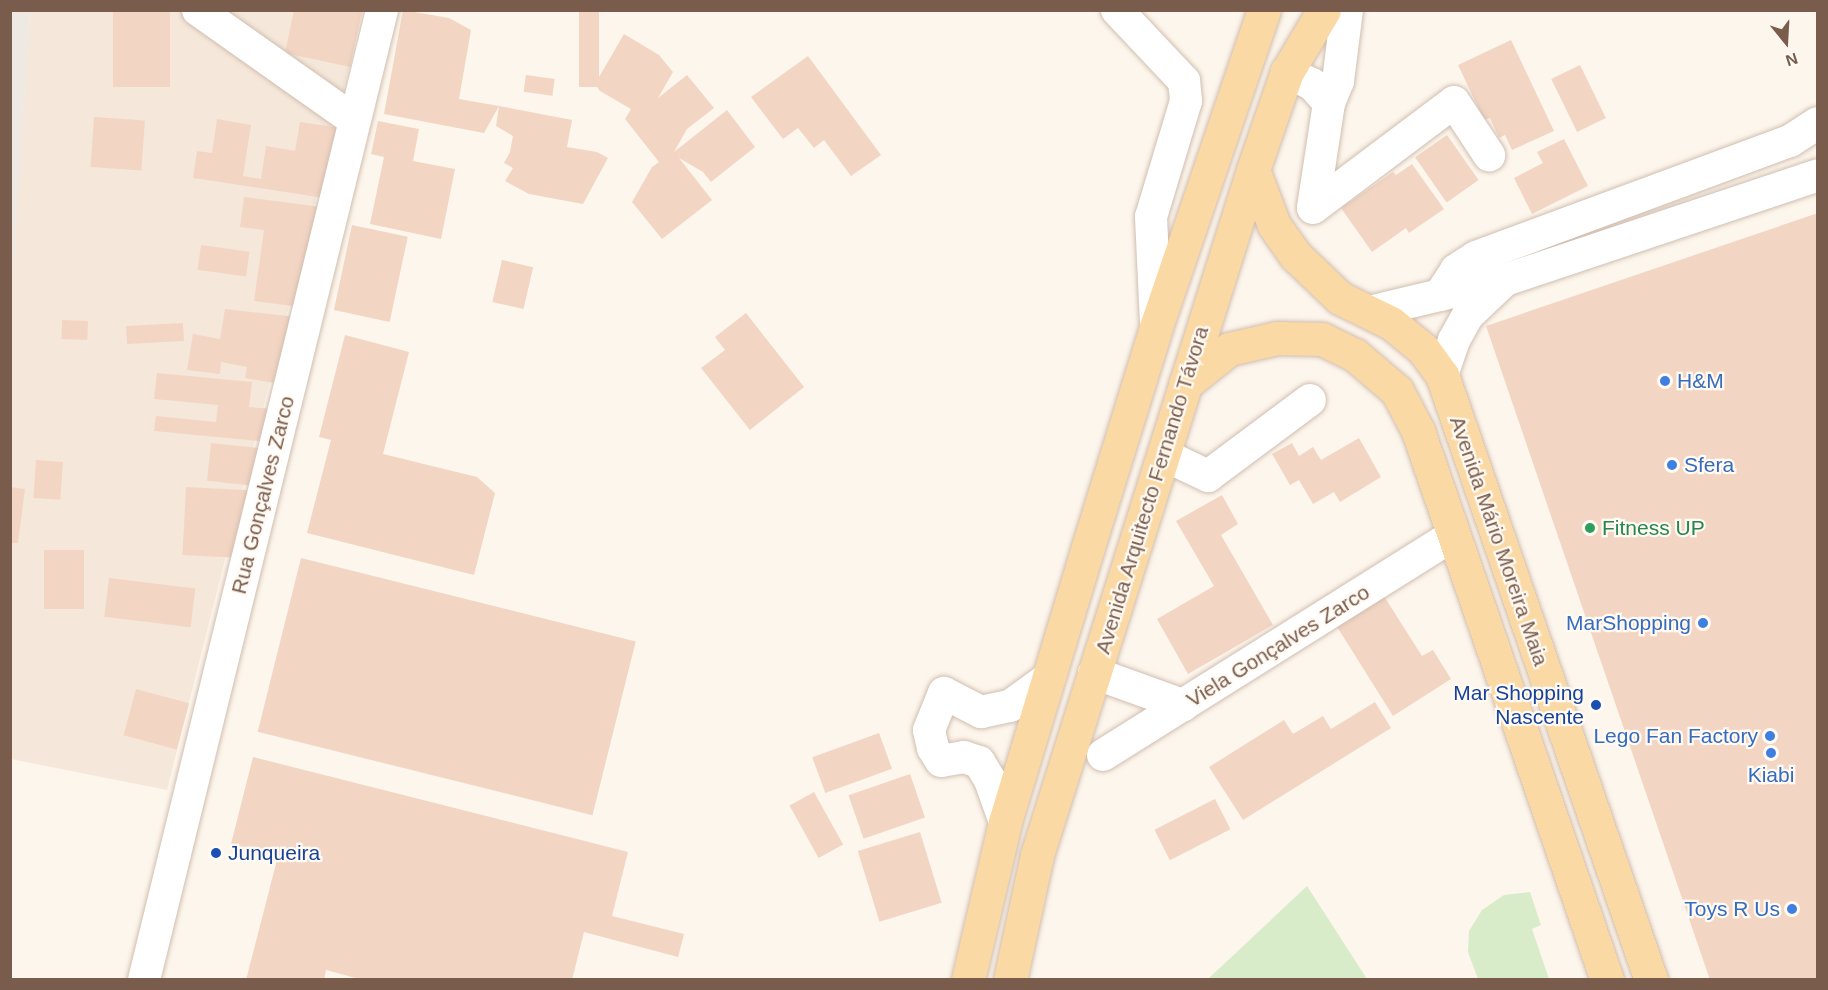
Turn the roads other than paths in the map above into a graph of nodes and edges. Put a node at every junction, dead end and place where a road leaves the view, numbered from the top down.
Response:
1 (198, 10) edge
2 (382, 10) edge
3 (1117, 10) edge
4 (1264, 10) edge
5 (1324, 10) edge
6 (1347, 10) edge
7 (1287, 72) junction
8 (1329, 103) junction
9 (354, 120) junction
10 (1818, 123) edge
11 (1489, 155) dead end
12 (1253, 170) junction
13 (1818, 175) edge
14 (1505, 280) junction
15 (1440, 296) junction
16 (1369, 312) junction
17 (1156, 327) junction
18 (1442, 375) junction
19 (1185, 384) junction
20 (1310, 400) dead end
21 (1164, 454) junction
22 (1452, 536) junction
23 (1094, 673) junction
24 (1050, 677) junction
25 (1183, 705) junction
26 (1103, 755) dead end
27 (1005, 822) junction
28 (144, 980) edge
29 (968, 980) edge
30 (1010, 980) edge
31 (1607, 980) edge
32 (1651, 980) edge

1 - 9 street
2 - 9 street, Rua Gonçalves Zarco
3 - 17 street
4 - 17 main road, Avenida Arquitecto Fernando Távora
5 - 7 main road, Avenida Arquitecto Fernando Távora
6 - 8 street
7 - 8 street
7 - 12 main road, Avenida Arquitecto Fernando Távora
8 - 11 street
9 - 28 street, Rua Gonçalves Zarco
10 - 15 street
12 - 16 main road, Avenida Mário Moreira Maia
12 - 19 main road, Avenida Arquitecto Fernando Távora
13 - 14 street
14 - 15 street
14 - 18 street
15 - 16 street
16 - 18 main road, Avenida Mário Moreira Maia
17 - 24 main road, Avenida Arquitecto Fernando Távora
18 - 32 main road, Avenida Mário Moreira Maia
19 - 21 main road, Avenida Arquitecto Fernando Távora
19 - 22 main road, Avenida Mário Moreira Maia
20 - 21 street
21 - 23 main road, Avenida Arquitecto Fernando Távora
22 - 25 street, Viela Gonçalves Zarco
22 - 31 main road, Avenida Mário Moreira Maia
23 - 25 street
23 - 30 main road, Avenida Arquitecto Fernando Távora
24 - 27 main road, Avenida Arquitecto Fernando Távora
24 - 27 street
25 - 26 street, Viela Gonçalves Zarco
27 - 29 main road, Avenida Arquitecto Fernando Távora

